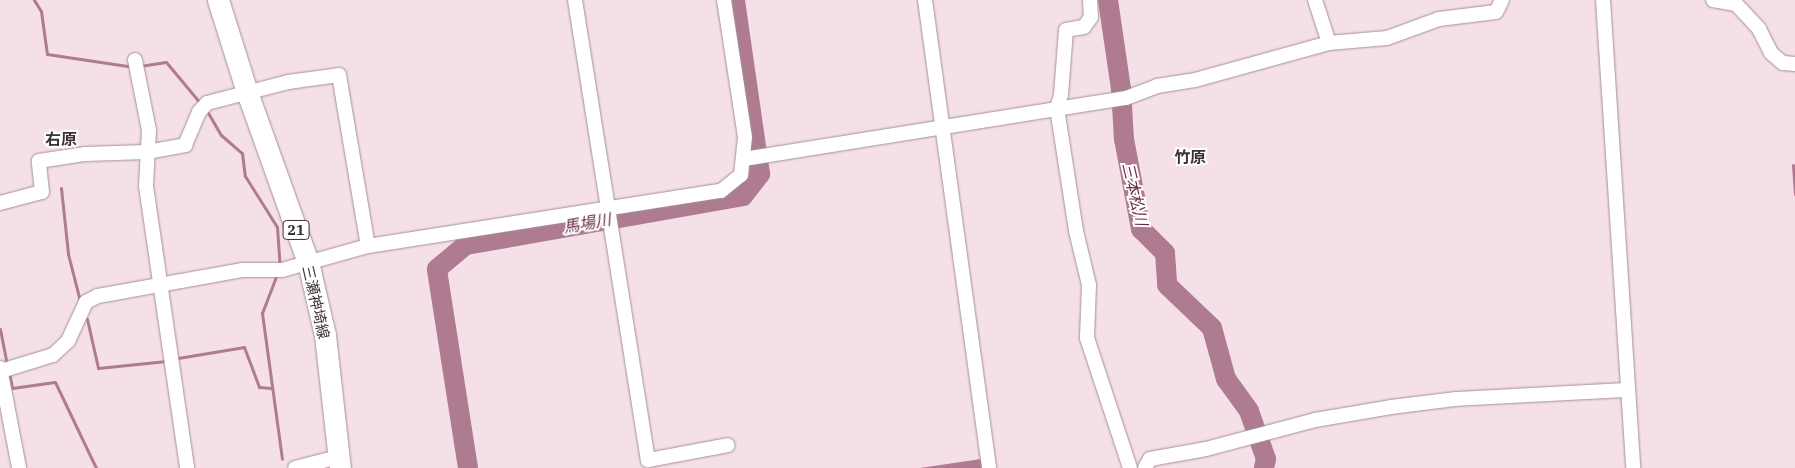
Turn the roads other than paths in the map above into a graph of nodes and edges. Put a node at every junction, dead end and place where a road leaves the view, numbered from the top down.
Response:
1 (218, 0) edge
2 (575, 0) edge
3 (724, 0) edge
4 (925, 0) edge
5 (1090, 0) edge
6 (1315, 0) edge
7 (1502, 0) edge
8 (1603, 0) edge
9 (1713, 0) edge
10 (1329, 43) junction
11 (135, 60) dead end
12 (1795, 64) edge
13 (246, 92) junction
14 (1057, 108) junction
15 (941, 128) junction
16 (147, 152) junction
17 (744, 159) junction
18 (0, 203) edge
19 (608, 208) junction
20 (368, 246) junction
21 (308, 262) junction
22 (160, 285) junction
23 (0, 369) edge
24 (1628, 390) junction
25 (728, 445) dead end
26 (339, 462) edge
27 (19, 468) edge
28 (187, 468) edge
29 (295, 468) edge
30 (989, 468) edge
31 (1130, 468) edge
32 (1145, 468) edge
33 (1633, 468) edge

1 - 13 main road, 三瀬神埼線 / 21
2 - 19 street
3 - 17 street
4 - 15 street
5 - 14 street
6 - 10 street
7 - 10 street
8 - 24 street
9 - 12 street
10 - 14 street
11 - 16 street
13 - 16 street
13 - 20 street
13 - 21 main road, 三瀬神埼線 / 21
14 - 15 street
14 - 31 street
15 - 17 street
15 - 30 street
16 - 18 street
16 - 22 street
17 - 19 street
19 - 20 street
19 - 25 street
20 - 21 street
21 - 22 street
21 - 26 main road, 三瀬神埼線 / 21
22 - 23 street
22 - 28 street
23 - 27 street
24 - 32 street
24 - 33 street
26 - 29 street

